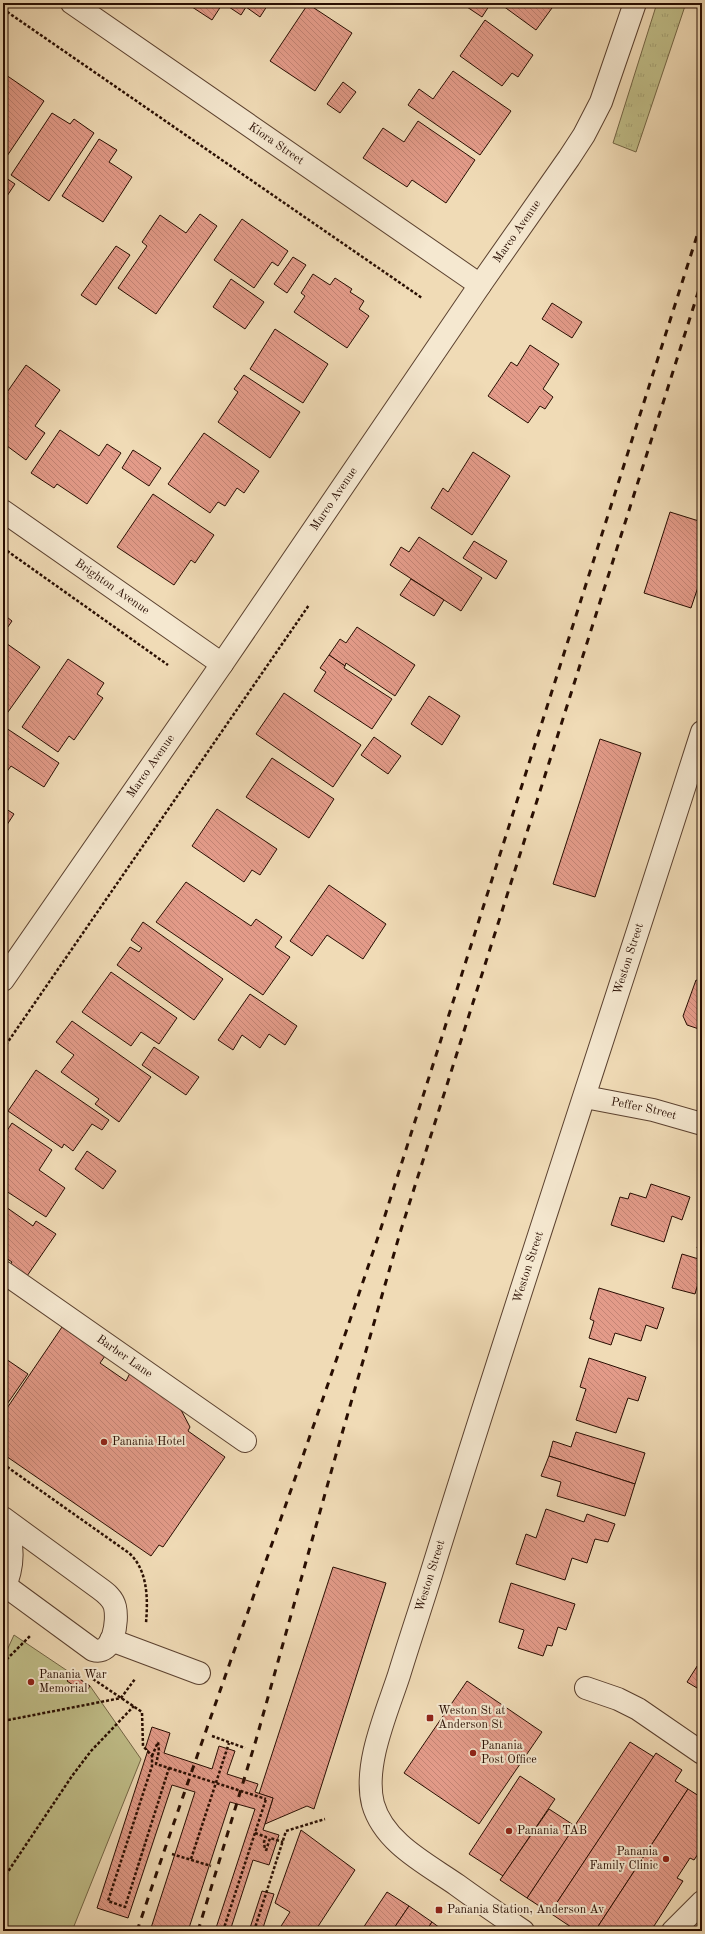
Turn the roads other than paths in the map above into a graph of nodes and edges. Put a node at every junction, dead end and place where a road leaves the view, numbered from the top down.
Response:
1 (72, 3) edge
2 (635, 3) edge
3 (480, 285) junction
4 (3, 511) edge
5 (222, 664) junction
6 (702, 732) edge
7 (3, 980) edge
8 (584, 1098) junction
9 (702, 1124) edge
10 (3, 1272) edge
11 (245, 1441) dead end
12 (3, 1518) edge
13 (3, 1521) edge
14 (7, 1589) edge
15 (111, 1640) junction
16 (199, 1673) dead end
17 (586, 1688) dead end
18 (702, 1753) edge
19 (702, 1902) edge
20 (523, 1931) edge
21 (673, 1931) edge

1 - 3 street, Kiora Street
2 - 3 street, Marco Avenue
3 - 5 street, Marco Avenue
4 - 5 street, Brighton Avenue
5 - 7 street, Marco Avenue
6 - 8 street, Weston Street
8 - 9 street, Peffer Street
8 - 20 street, Weston Street
10 - 11 street, Barber Lane
12 - 15 street
13 - 14 street
14 - 15 street
15 - 16 street
17 - 18 street
19 - 21 street

